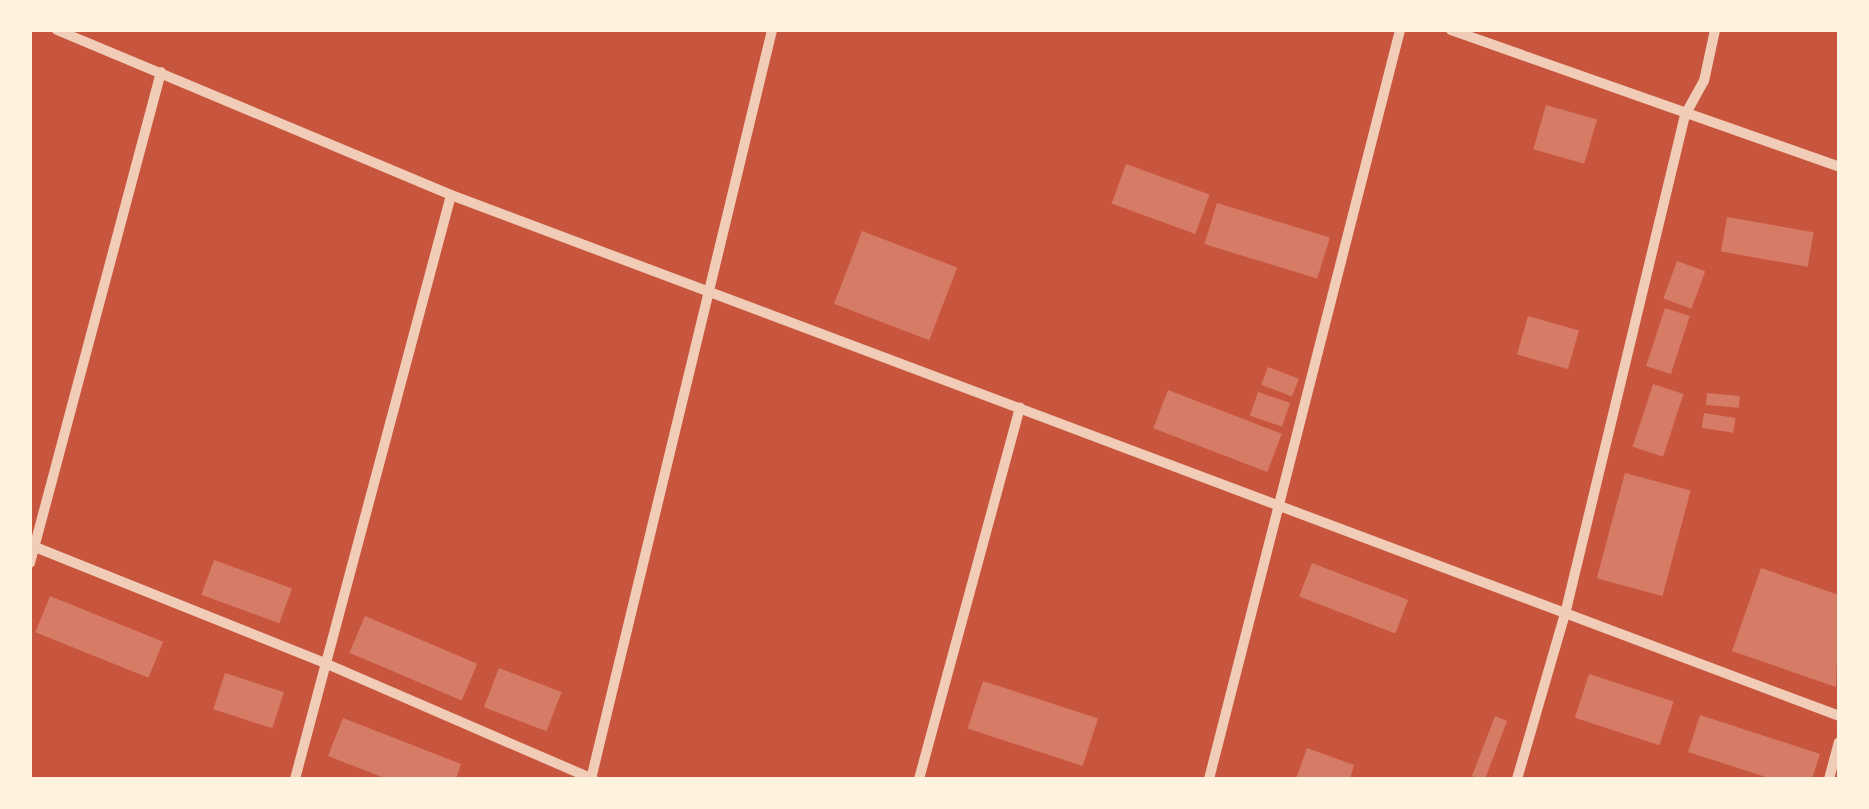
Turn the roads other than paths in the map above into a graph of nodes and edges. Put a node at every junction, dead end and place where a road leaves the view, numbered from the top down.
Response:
1 (57, 30) edge
2 (772, 30) edge
3 (1400, 30) edge
4 (1451, 30) edge
5 (1714, 30) edge
6 (162, 72) junction
7 (1685, 115) junction
8 (1839, 167) edge
9 (451, 195) junction
10 (709, 291) junction
11 (1020, 407) junction
12 (1276, 502) junction
13 (32, 545) edge
14 (30, 563) edge
15 (1566, 610) junction
16 (327, 664) junction
17 (1839, 716) edge
18 (1839, 742) edge
19 (295, 779) edge
20 (592, 779) edge
21 (919, 779) edge
22 (1209, 779) edge
23 (1517, 779) edge
24 (1829, 779) edge

1 - 6 street
2 - 10 street
3 - 12 street
4 - 7 street
5 - 7 street
6 - 9 street
6 - 13 street
7 - 8 street
7 - 15 street
9 - 10 street
9 - 16 street
10 - 11 street
10 - 20 street
11 - 12 street
11 - 21 street
12 - 15 street
12 - 22 street
13 - 14 street
13 - 16 street
15 - 17 street
15 - 23 street
16 - 19 street
16 - 20 street
18 - 24 street

